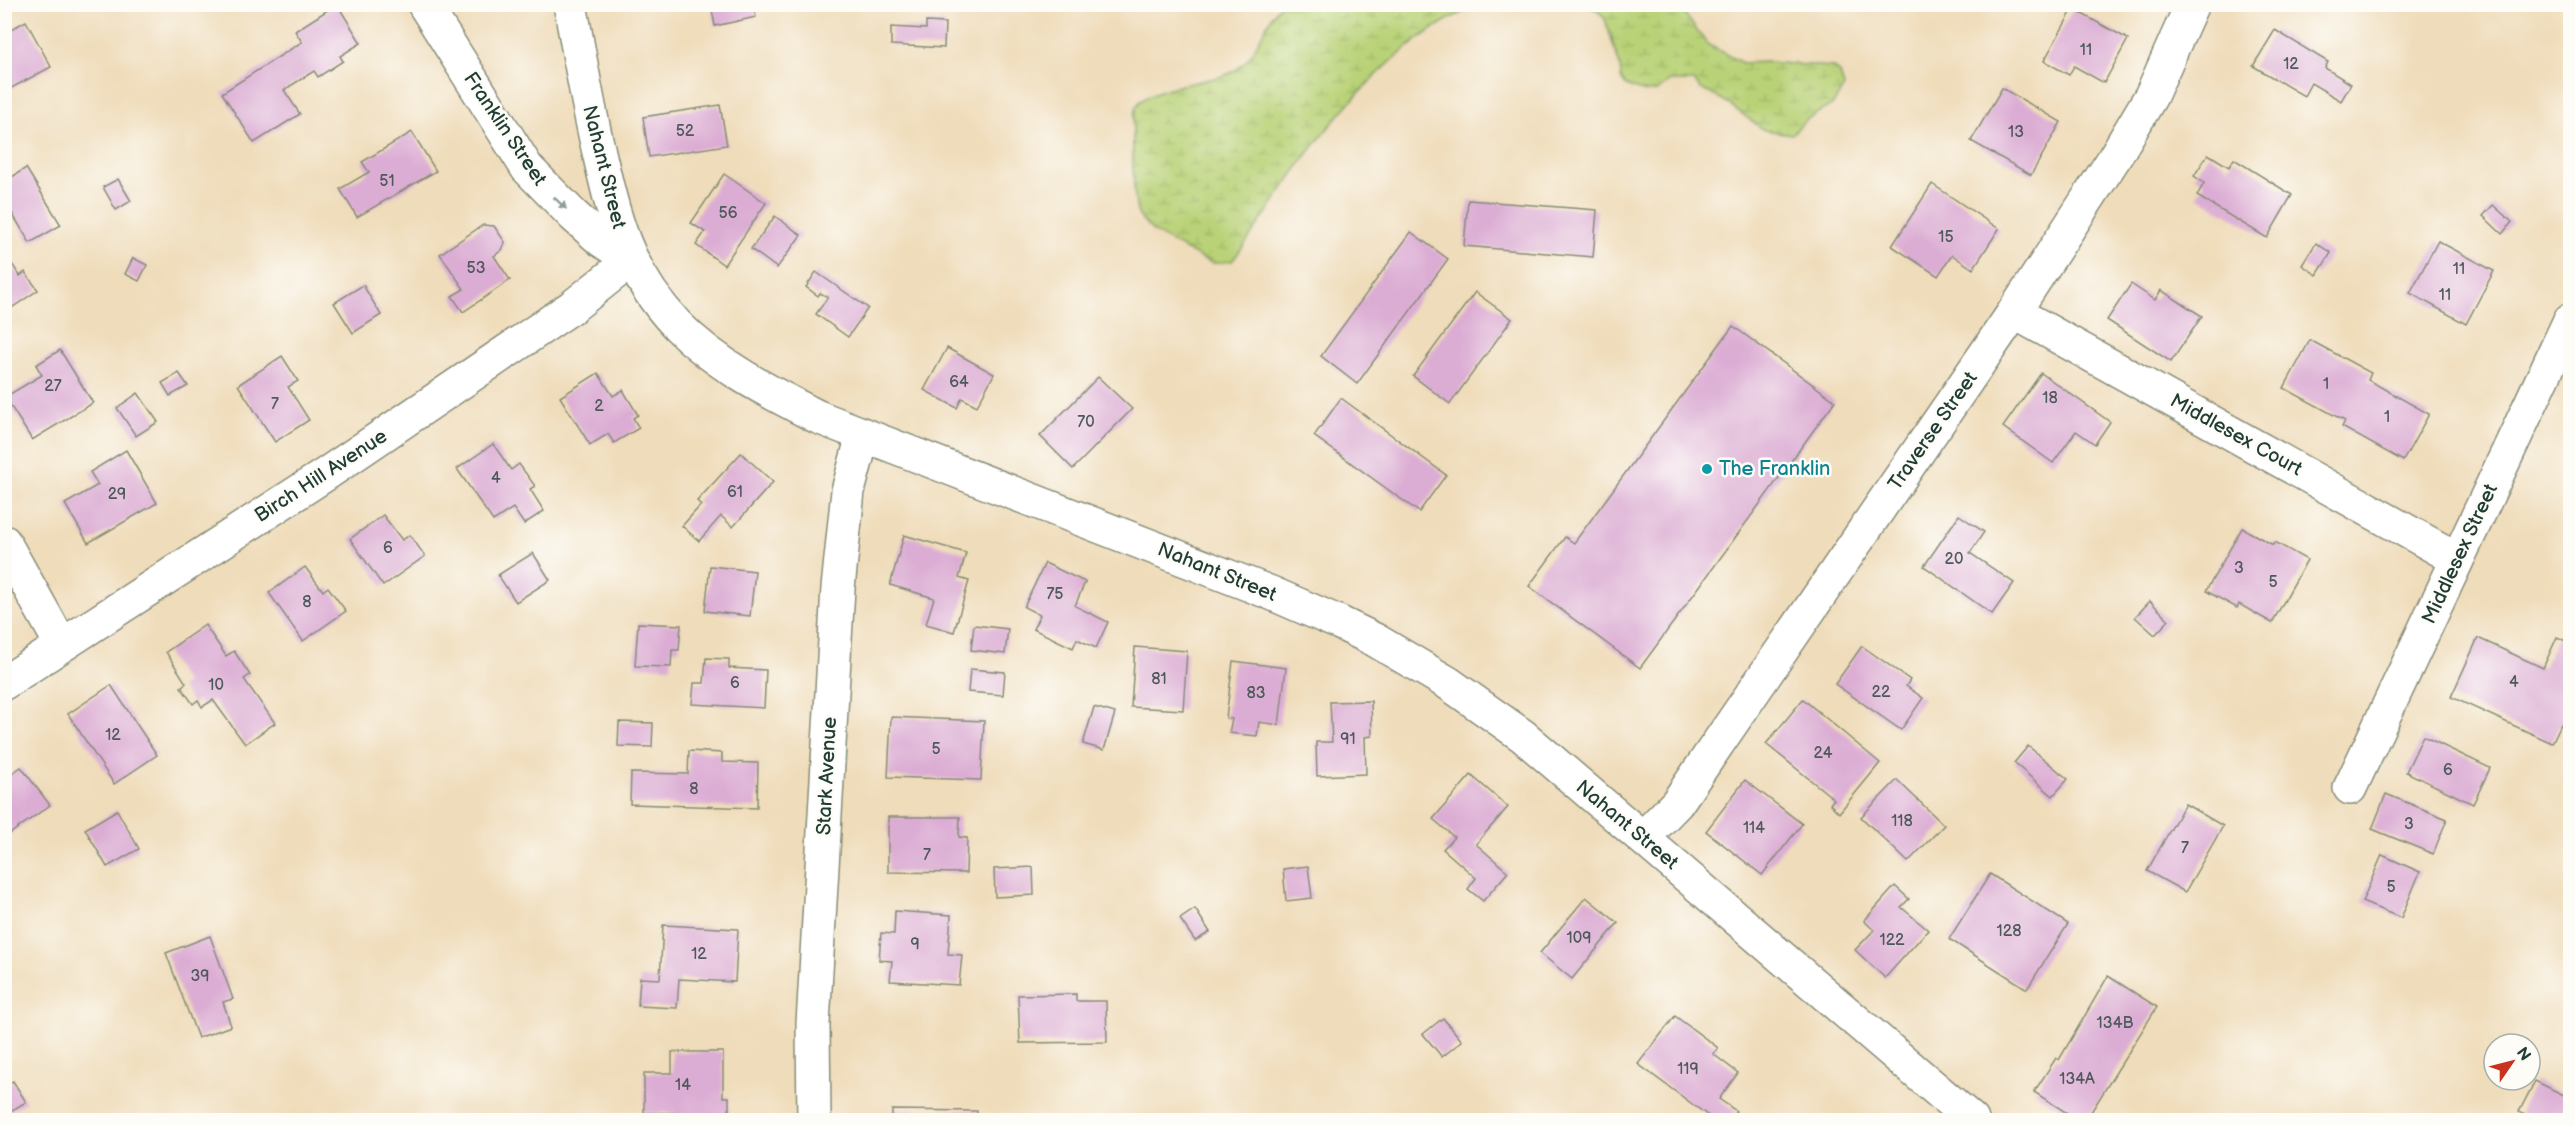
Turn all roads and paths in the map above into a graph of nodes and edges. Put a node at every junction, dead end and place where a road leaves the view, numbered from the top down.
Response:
1 (570, 4) edge
2 (2192, 4) edge
3 (432, 9) edge
4 (631, 260) junction
5 (2014, 312) junction
6 (2571, 320) edge
7 (863, 435) junction
8 (4, 542) edge
9 (2457, 559) junction
10 (61, 644) junction
11 (4, 682) edge
12 (2350, 788) dead end
13 (1643, 838) junction
14 (814, 1120) edge
15 (1972, 1120) edge

1 - 4 street, Nahant Street
2 - 5 street, Traverse Street
3 -> 4 street, Franklin Street
4 - 7 street, Nahant Street
4 - 10 street, Birch Hill Avenue
5 - 9 street, Middlesex Court
5 - 13 street, Traverse Street
6 - 9 street, Middlesex Street
7 - 13 street, Nahant Street
7 - 14 street, Stark Avenue
8 - 10 street
9 - 12 street, Middlesex Street
10 - 11 street, Birch Hill Avenue
13 - 15 street, Nahant Street

